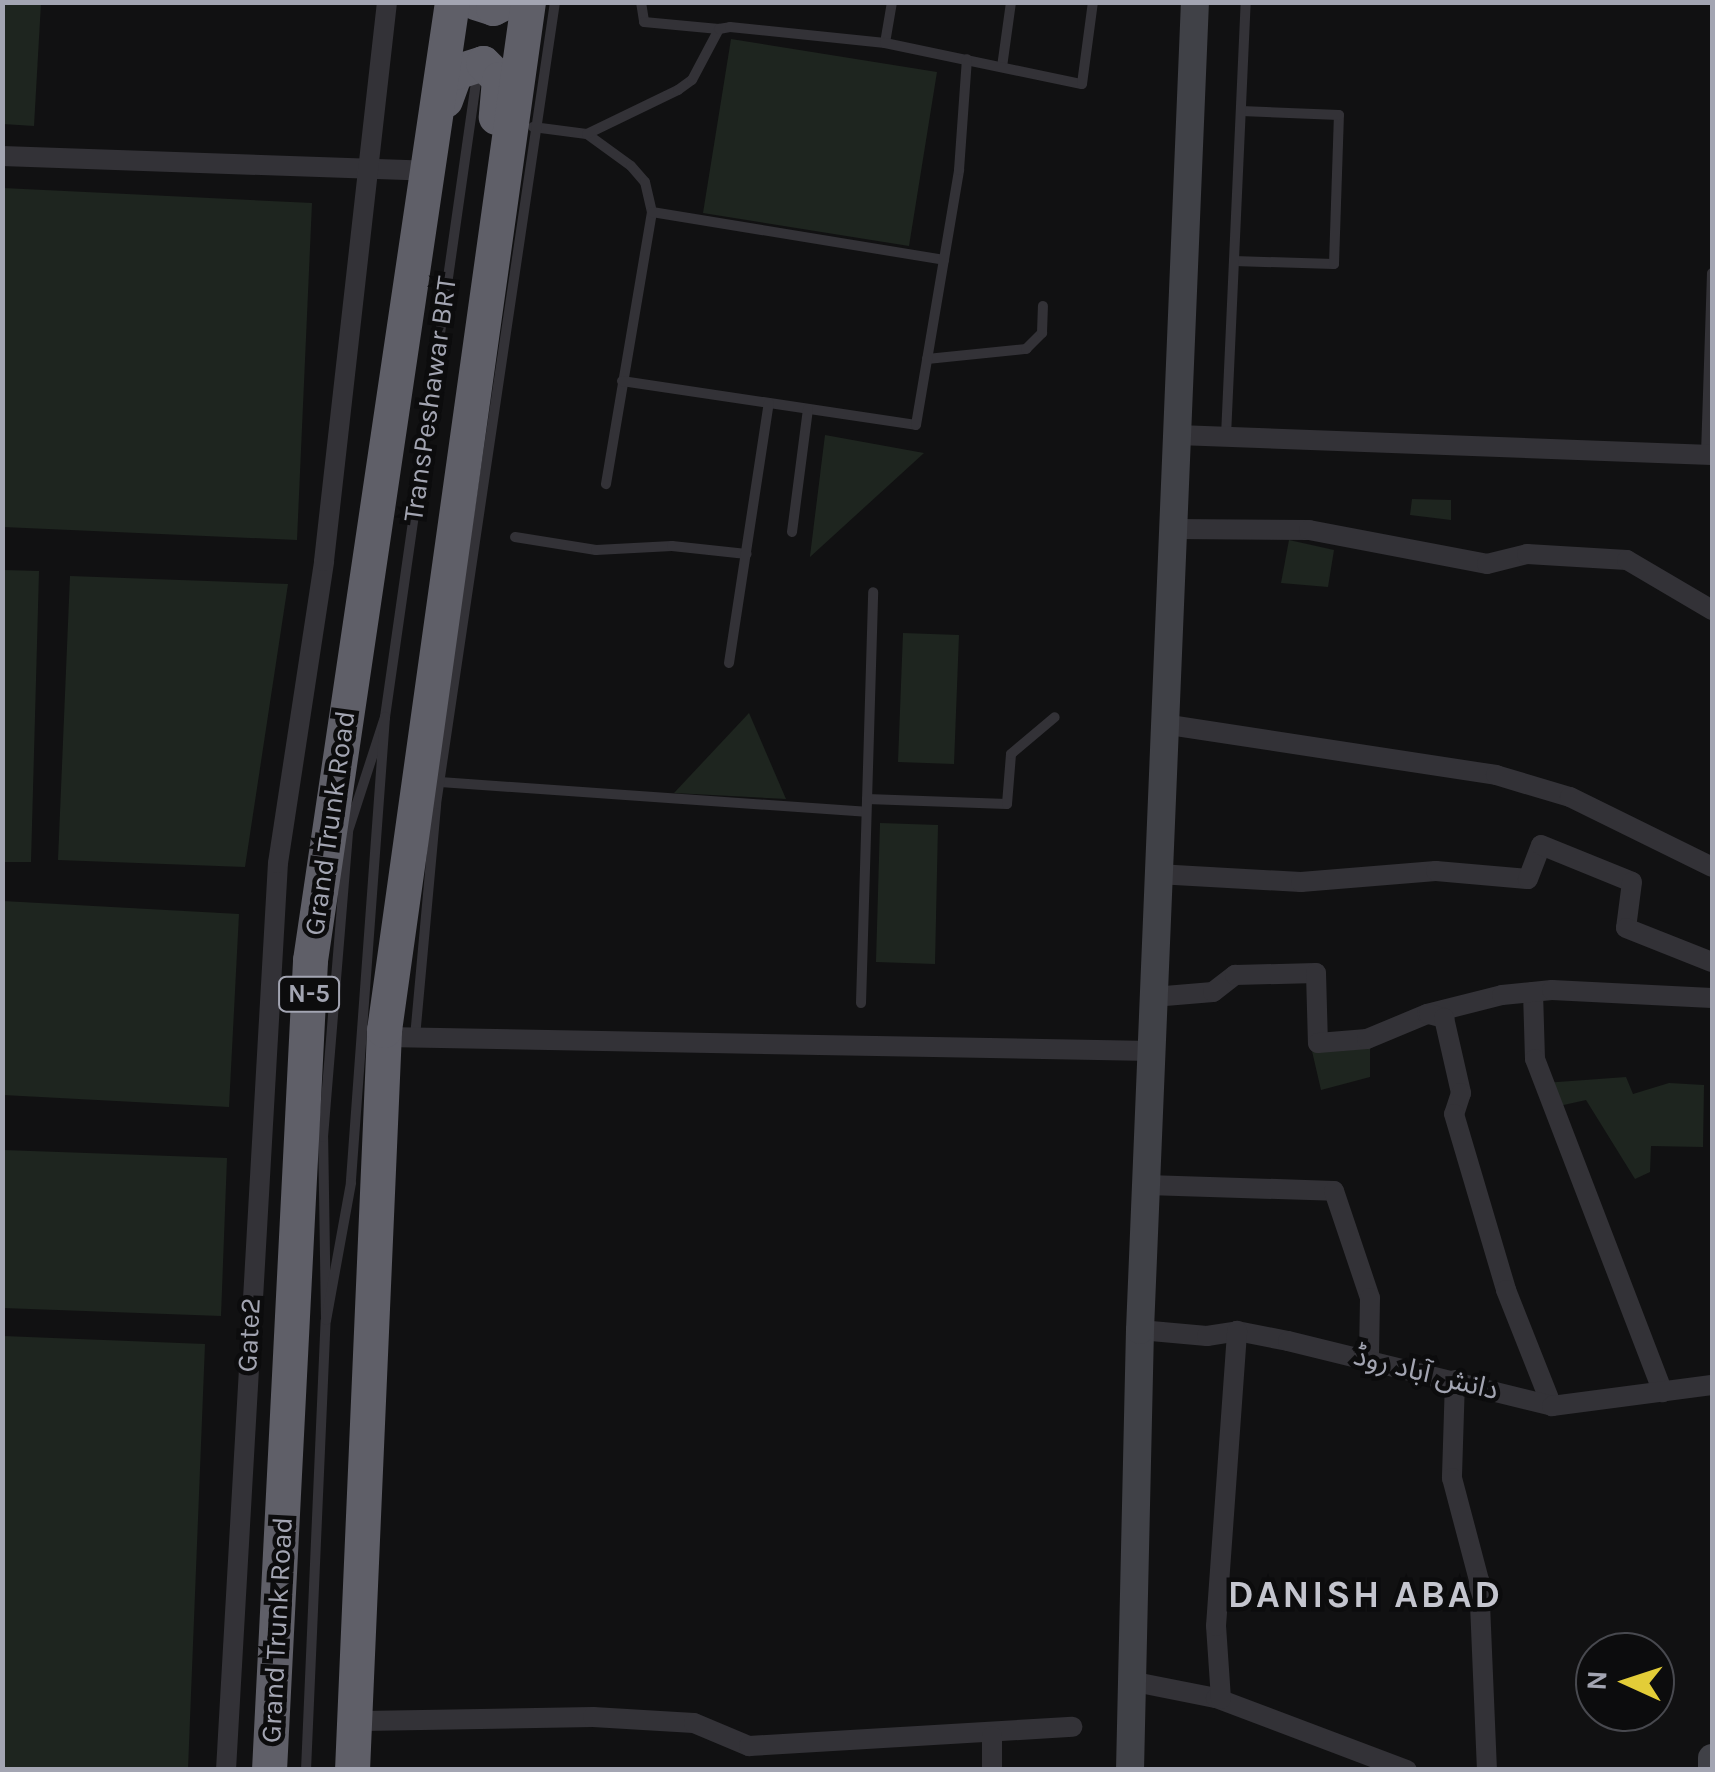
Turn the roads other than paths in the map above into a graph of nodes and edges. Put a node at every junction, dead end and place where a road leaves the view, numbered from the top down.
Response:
1 (387, 2) edge
2 (452, 2) edge
3 (475, 2) edge
4 (505, 2) edge
5 (528, 2) edge
6 (555, 2) edge
7 (641, 2) edge
8 (892, 2) edge
9 (1012, 2) edge
10 (1092, 2) edge
11 (1195, 2) edge
12 (1246, 2) edge
13 (719, 29) junction
14 (885, 43) junction
15 (967, 59) junction
16 (1002, 67) junction
17 (476, 82) dead end
18 (1242, 110) junction
19 (525, 125) junction
20 (587, 134) junction
21 (2, 156) edge
22 (370, 167) junction
23 (429, 168) junction
24 (652, 212) junction
25 (944, 260) junction
26 (1234, 261) junction
27 (492, 270) junction
28 (1712, 273) edge
29 (1043, 306) dead end
30 (927, 358) junction
31 (622, 381) junction
32 (769, 403) junction
33 (808, 408) junction
34 (1178, 435) junction
35 (1226, 437) junction
36 (1709, 454) edge
37 (606, 484) dead end
38 (1174, 529) junction
39 (792, 532) dead end
40 (515, 537) dead end
41 (747, 554) junction
42 (873, 592) dead end
43 (1712, 610) edge
44 (730, 663) dead end
45 (384, 717) junction
46 (1055, 717) dead end
47 (1163, 724) junction
48 (440, 782) junction
49 (867, 800) junction
50 (866, 812) junction
51 (1712, 868) edge
52 (1157, 874) junction
53 (1712, 962) edge
54 (1534, 992) junction
55 (1153, 997) junction
56 (1712, 998) edge
57 (861, 1003) dead end
58 (1427, 1014) junction
59 (399, 1037) junction
60 (1152, 1051) junction
61 (1147, 1185) junction
62 (326, 1320) junction
63 (1140, 1330) junction
64 (1237, 1332) junction
65 (1369, 1357) junction
66 (1455, 1380) junction
67 (1712, 1385) edge
68 (1662, 1392) junction
69 (1552, 1406) junction
70 (1130, 1682) junction
71 (1221, 1699) junction
72 (363, 1721) junction
73 (1072, 1727) dead end
74 (992, 1736) junction
75 (1712, 1758) edge
76 (226, 1770) edge
77 (269, 1770) edge
78 (306, 1770) edge
79 (352, 1770) edge
80 (361, 1770) edge
81 (992, 1770) edge
82 (1130, 1770) edge
83 (1407, 1770) edge
84 (1487, 1770) edge
85 (1712, 1770) edge

1 - 22 street, Gate2
2 - 23 highway, Grand Trunk Road / N-5
3 - 4 highway
5 - 19 highway
6 - 19 lane
7 - 13 lane
8 - 14 lane
9 - 16 lane
10 - 16 lane
11 - 34 street
12 - 18 lane
13 - 14 lane
13 - 20 lane
14 - 15 lane
15 - 16 lane
15 - 25 lane
17 - 45 lane, TransPeshawar BRT
18 - 26 lane
18 - 26 lane
19 - 20 lane
19 - 27 highway
19 - 48 lane
20 - 24 lane
21 - 22 street
22 - 23 street
22 - 76 street, Gate2
23 - 27 highway
23 - 77 highway, Grand Trunk Road / N-5
24 - 25 lane
24 - 31 lane
25 - 30 lane
26 - 35 lane
27 - 59 highway
28 - 36 lane
29 - 30 lane
30 - 33 lane
31 - 32 lane
31 - 37 lane
32 - 33 lane
32 - 41 lane
33 - 39 lane
34 - 35 street
34 - 38 street
35 - 36 street
38 - 43 street
38 - 47 street
40 - 41 lane
41 - 44 lane
42 - 49 lane
45 - 62 lane, TransPeshawar BRT
45 - 62 lane, TransPeshawar BRT
46 - 49 lane
47 - 51 street
47 - 52 street
48 - 50 lane
48 - 59 lane
49 - 50 lane
50 - 57 lane
52 - 53 street
52 - 55 street
54 - 56 street
54 - 58 street
54 - 68 street
55 - 58 street
55 - 60 street
58 - 69 street
59 - 60 street
59 - 72 lane
59 - 79 highway
60 - 61 street
61 - 63 street
61 - 65 street
62 - 78 lane, TransPeshawar BRT
63 - 64 street, دانش آباد روڈ
63 - 70 street
64 - 65 street, دانش آباد روڈ
64 - 71 street
65 - 66 street, دانش آباد روڈ
66 - 69 street, دانش آباد روڈ
66 - 84 street
67 - 68 street, دانش آباد روڈ
68 - 69 street, دانش آباد روڈ
70 - 71 street
70 - 82 street
71 - 83 street
72 - 74 street
72 - 80 lane
73 - 74 street
74 - 81 street
75 - 85 street

